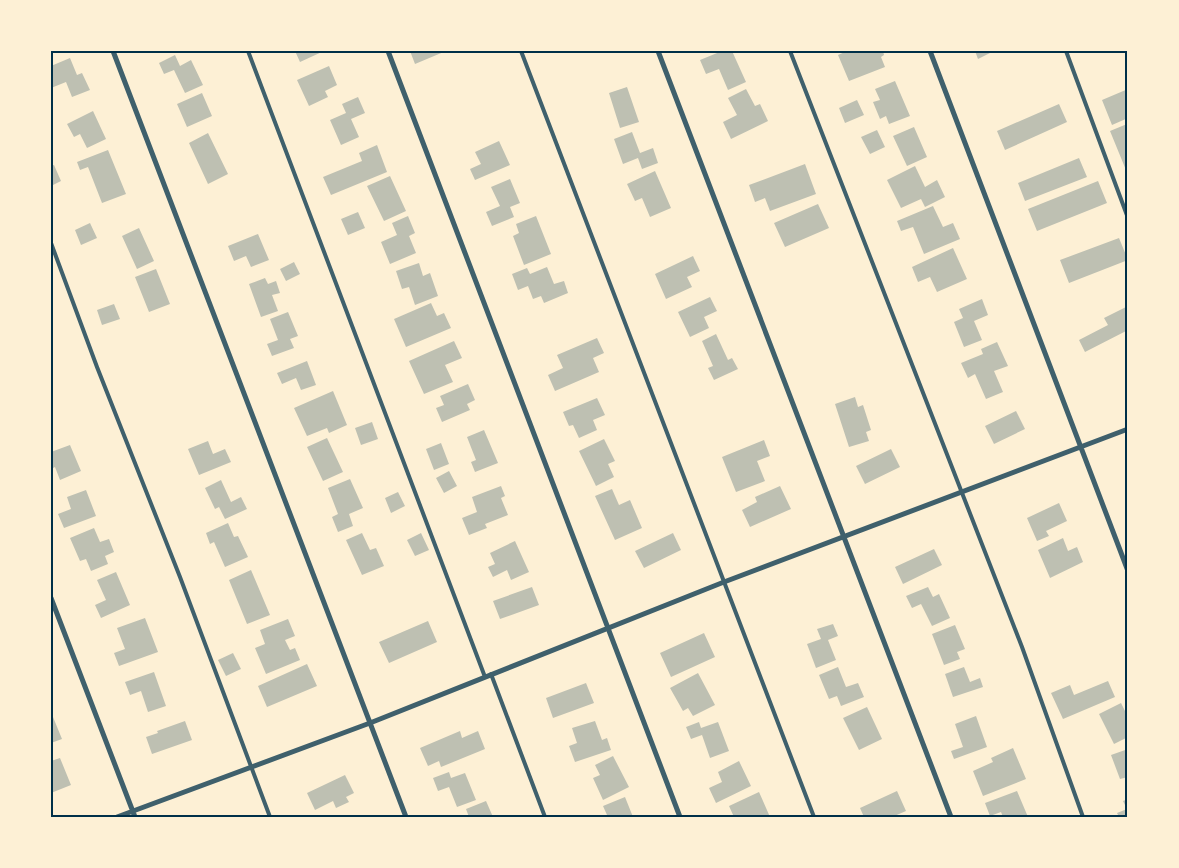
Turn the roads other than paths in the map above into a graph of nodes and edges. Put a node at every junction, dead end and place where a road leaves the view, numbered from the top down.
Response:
1 (113, 51) edge
2 (248, 51) edge
3 (388, 51) edge
4 (521, 51) edge
5 (658, 51) edge
6 (790, 51) edge
7 (930, 51) edge
8 (1066, 51) edge
9 (1128, 218) edge
10 (51, 243) edge
11 (1128, 429) edge
12 (1080, 447) junction
13 (960, 492) junction
14 (844, 537) junction
15 (1128, 571) edge
16 (724, 582) junction
17 (51, 598) edge
18 (607, 628) junction
19 (488, 676) junction
20 (370, 723) junction
21 (251, 768) junction
22 (134, 814) edge
23 (117, 817) edge
24 (270, 817) edge
25 (406, 817) edge
26 (545, 817) edge
27 (680, 817) edge
28 (814, 817) edge
29 (951, 817) edge
30 (1083, 817) edge

1 - 20 street
2 - 19 lane
3 - 18 street
4 - 16 lane
5 - 14 street
6 - 13 lane
7 - 12 street
8 - 9 lane
10 - 21 lane
11 - 12 street
12 - 13 street
12 - 15 street
13 - 14 street
13 - 30 lane
14 - 16 street
14 - 29 street
16 - 18 street
16 - 28 lane
17 - 22 street
18 - 19 street
18 - 27 street
19 - 20 street
19 - 26 lane
20 - 21 street
20 - 25 street
21 - 22 street
21 - 24 lane
22 - 23 street

